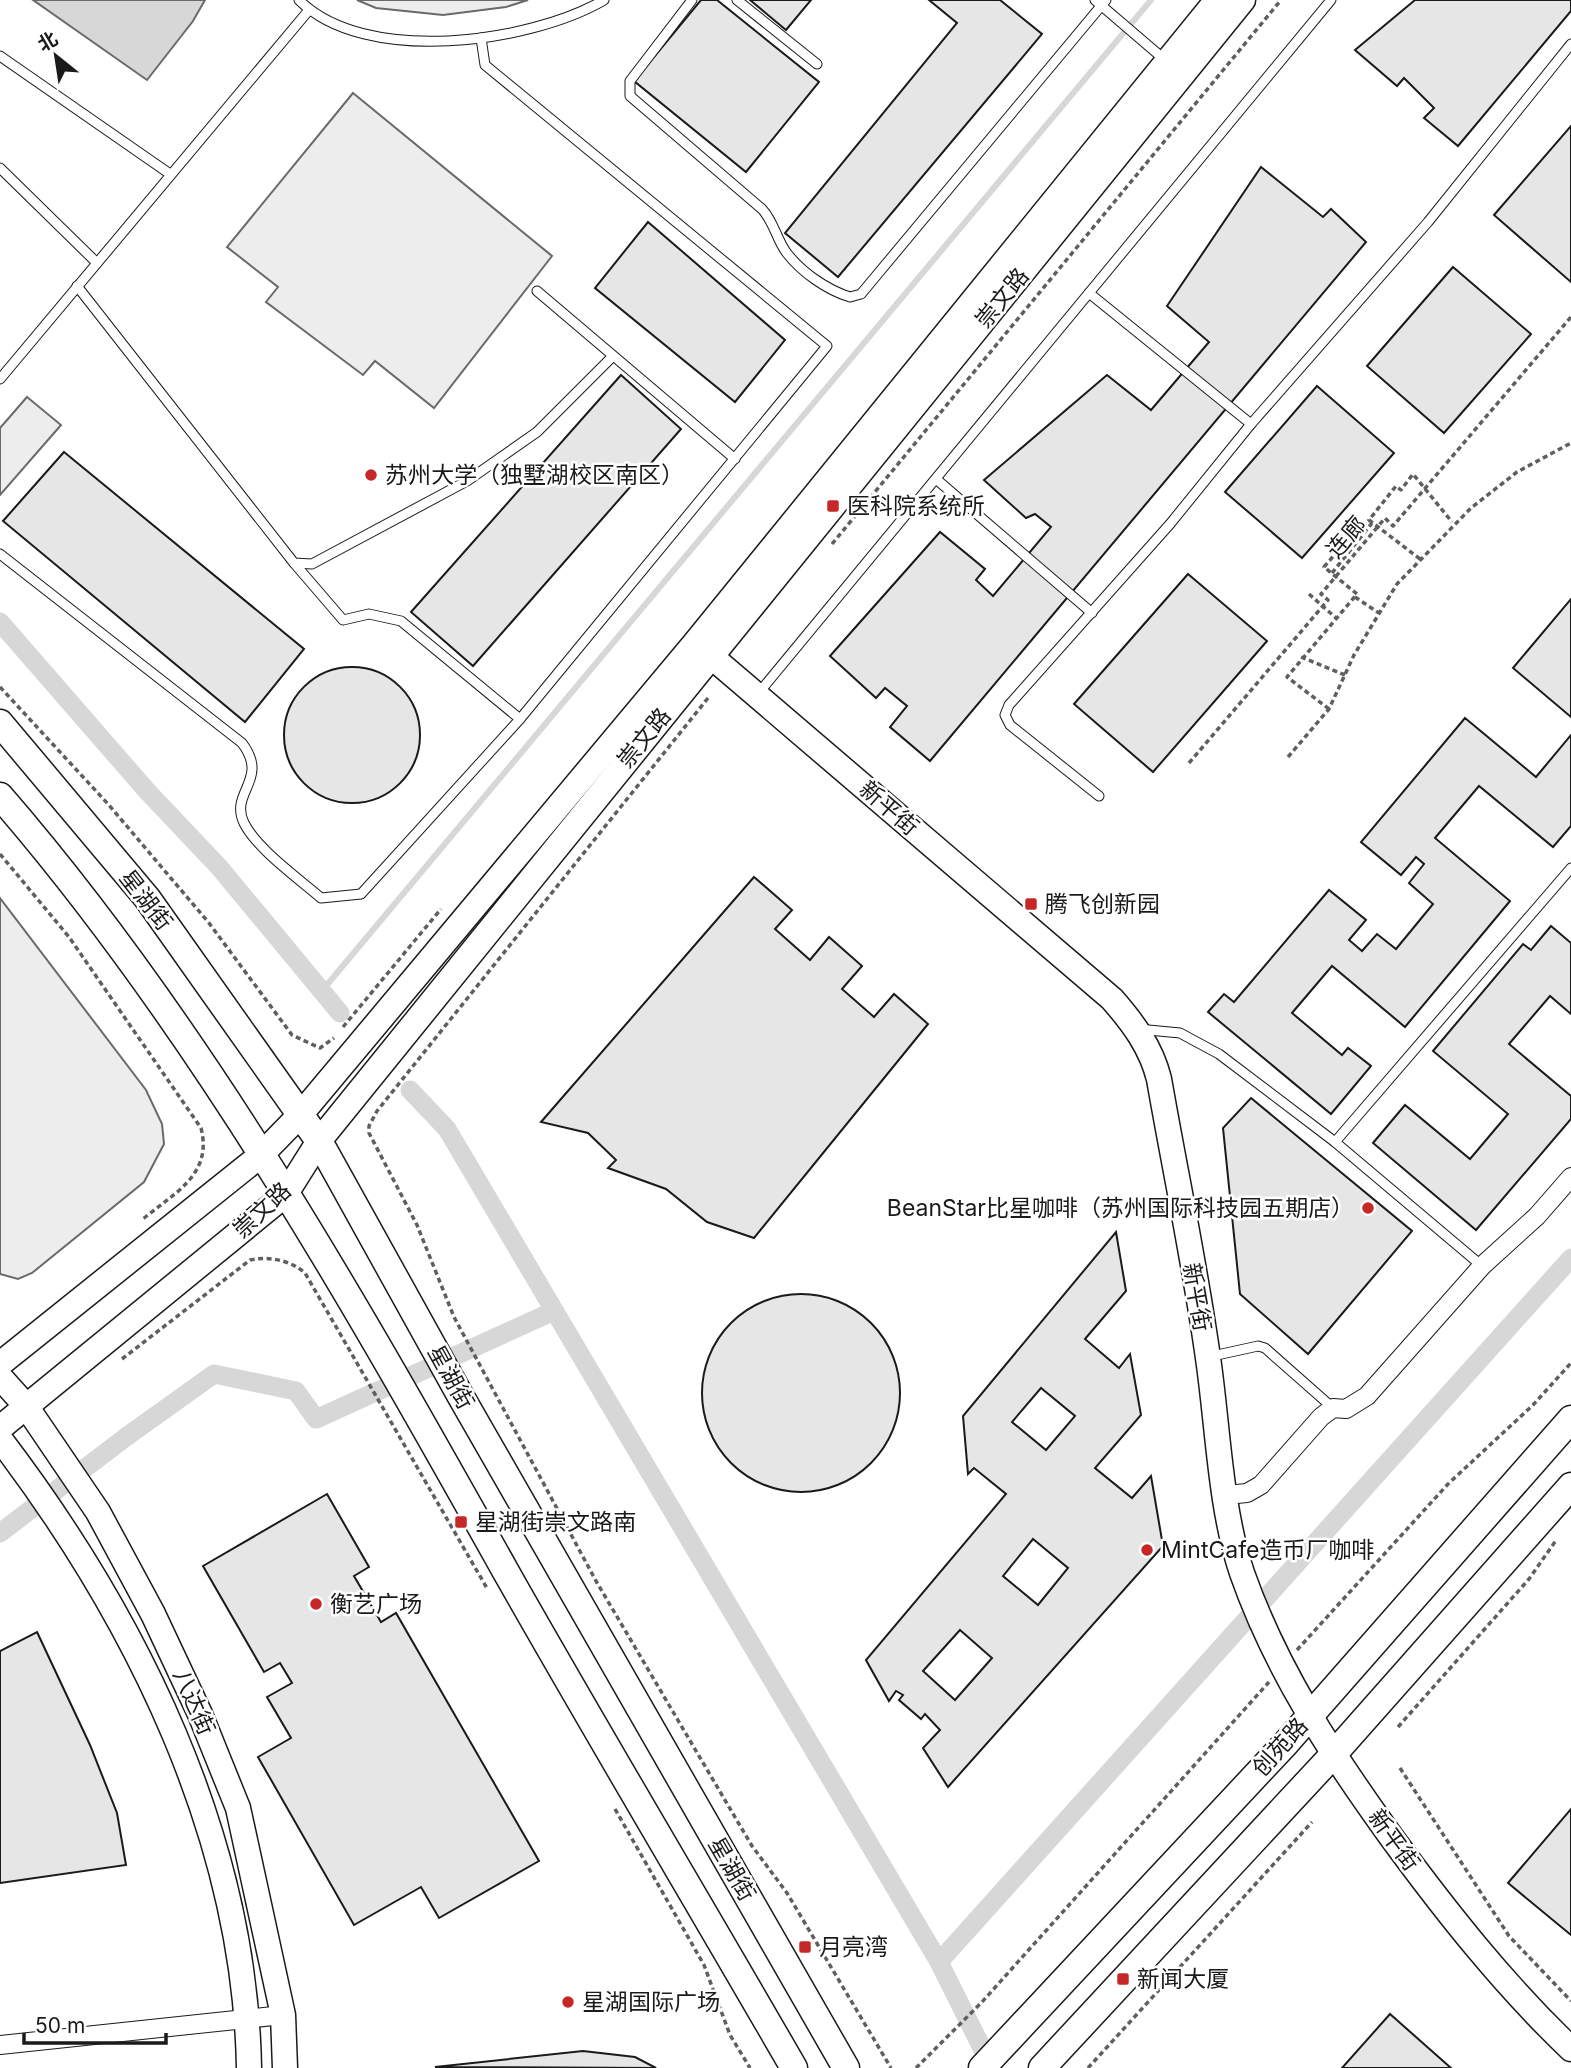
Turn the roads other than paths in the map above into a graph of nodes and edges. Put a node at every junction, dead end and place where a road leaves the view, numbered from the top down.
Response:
1 (299, 0) edge
2 (604, 0) edge
3 (692, 0) edge
4 (737, 0) edge
5 (1331, 0) edge
6 (1101, 2) edge
7 (1229, 3) edge
8 (309, 10) junction
9 (481, 38) junction
10 (1571, 44) edge
11 (0, 55) edge
12 (817, 64) dead end
13 (1175, 68) junction
14 (0, 168) edge
15 (170, 174) junction
16 (97, 263) junction
17 (77, 286) junction
18 (537, 291) dead end
19 (1089, 293) junction
20 (613, 356) junction
21 (0, 379) edge
22 (1251, 424) junction
23 (735, 459) junction
24 (936, 479) junction
25 (0, 554) edge
26 (294, 563) junction
27 (1091, 613) junction
28 (703, 650) junction
29 (757, 695) junction
30 (520, 719) junction
31 (0, 723) edge
32 (0, 796) edge
33 (1099, 796) dead end
34 (1571, 867) edge
35 (1137, 1029) junction
36 (302, 1114) junction
37 (318, 1141) junction
38 (1335, 1142) junction
39 (261, 1156) junction
40 (1571, 1177) edge
41 (285, 1195) junction
42 (1482, 1266) junction
43 (1208, 1357) junction
44 (0, 1364) edge
45 (0, 1377) edge
46 (26, 1406) junction
47 (1333, 1408) junction
48 (1571, 1419) edge
49 (0, 1428) edge
50 (0, 1439) edge
51 (1571, 1486) edge
52 (1226, 1494) junction
53 (1308, 1716) junction
54 (1332, 1756) junction
55 (284, 2015) junction
56 (248, 2019) junction
57 (0, 2045) edge
58 (1571, 2049) edge
59 (249, 2068) edge
60 (285, 2068) edge
61 (794, 2068) edge
62 (846, 2068) edge
63 (982, 2068) edge
64 (1043, 2068) edge

1 - 8 lane
2 - 9 lane
3 - 6 lane
4 - 12 lane
5 - 19 lane
6 - 13 lane
7 - 13 street, 崇文路
8 - 9 lane
8 - 15 lane
9 - 23 lane
10 - 22 lane
11 - 15 lane
13 - 28 street, 崇文路
14 - 16 lane
15 - 16 lane
16 - 17 lane
17 - 21 lane
17 - 26 lane
18 - 20 lane
19 - 22 lane
19 - 24 lane
20 - 23 lane
20 - 26 lane
22 - 27 lane
23 - 30 lane
24 - 27 lane
24 - 29 lane
25 - 30 lane
26 - 30 lane
27 - 33 lane
28 - 29 street, 新平街
28 - 36 street, 崇文路
28 - 37 street, 崇文路
29 - 35 street, 新平街
31 - 36 main road, 星湖街
32 - 39 main road, 星湖街
34 - 38 lane
35 - 38 lane
35 - 43 street, 新平街
36 - 37 main road, 星湖街
36 - 39 street, 崇文路
37 - 41 street, 崇文路
37 - 62 main road, 星湖街
38 - 42 lane
39 - 41 main road, 星湖街
39 - 44 street, 崇文路
40 - 42 street
41 - 46 street, 崇文路
41 - 61 main road, 星湖街
42 - 47 street
43 - 47 lane
43 - 52 street, 新平街
45 - 46 street, 八达街
46 - 49 street, 崇文路
46 - 55 street, 八达街
47 - 52 street
48 - 53 main road, 创苑路
50 - 56 street, 八达街
51 - 54 main road, 创苑路
52 - 53 street, 新平街
53 - 54 street, 新平街
53 - 63 main road, 创苑路
54 - 58 street, 新平街
54 - 64 main road, 创苑路
55 - 56 street
55 - 60 street, 八达街
56 - 57 street
56 - 59 street, 八达街

